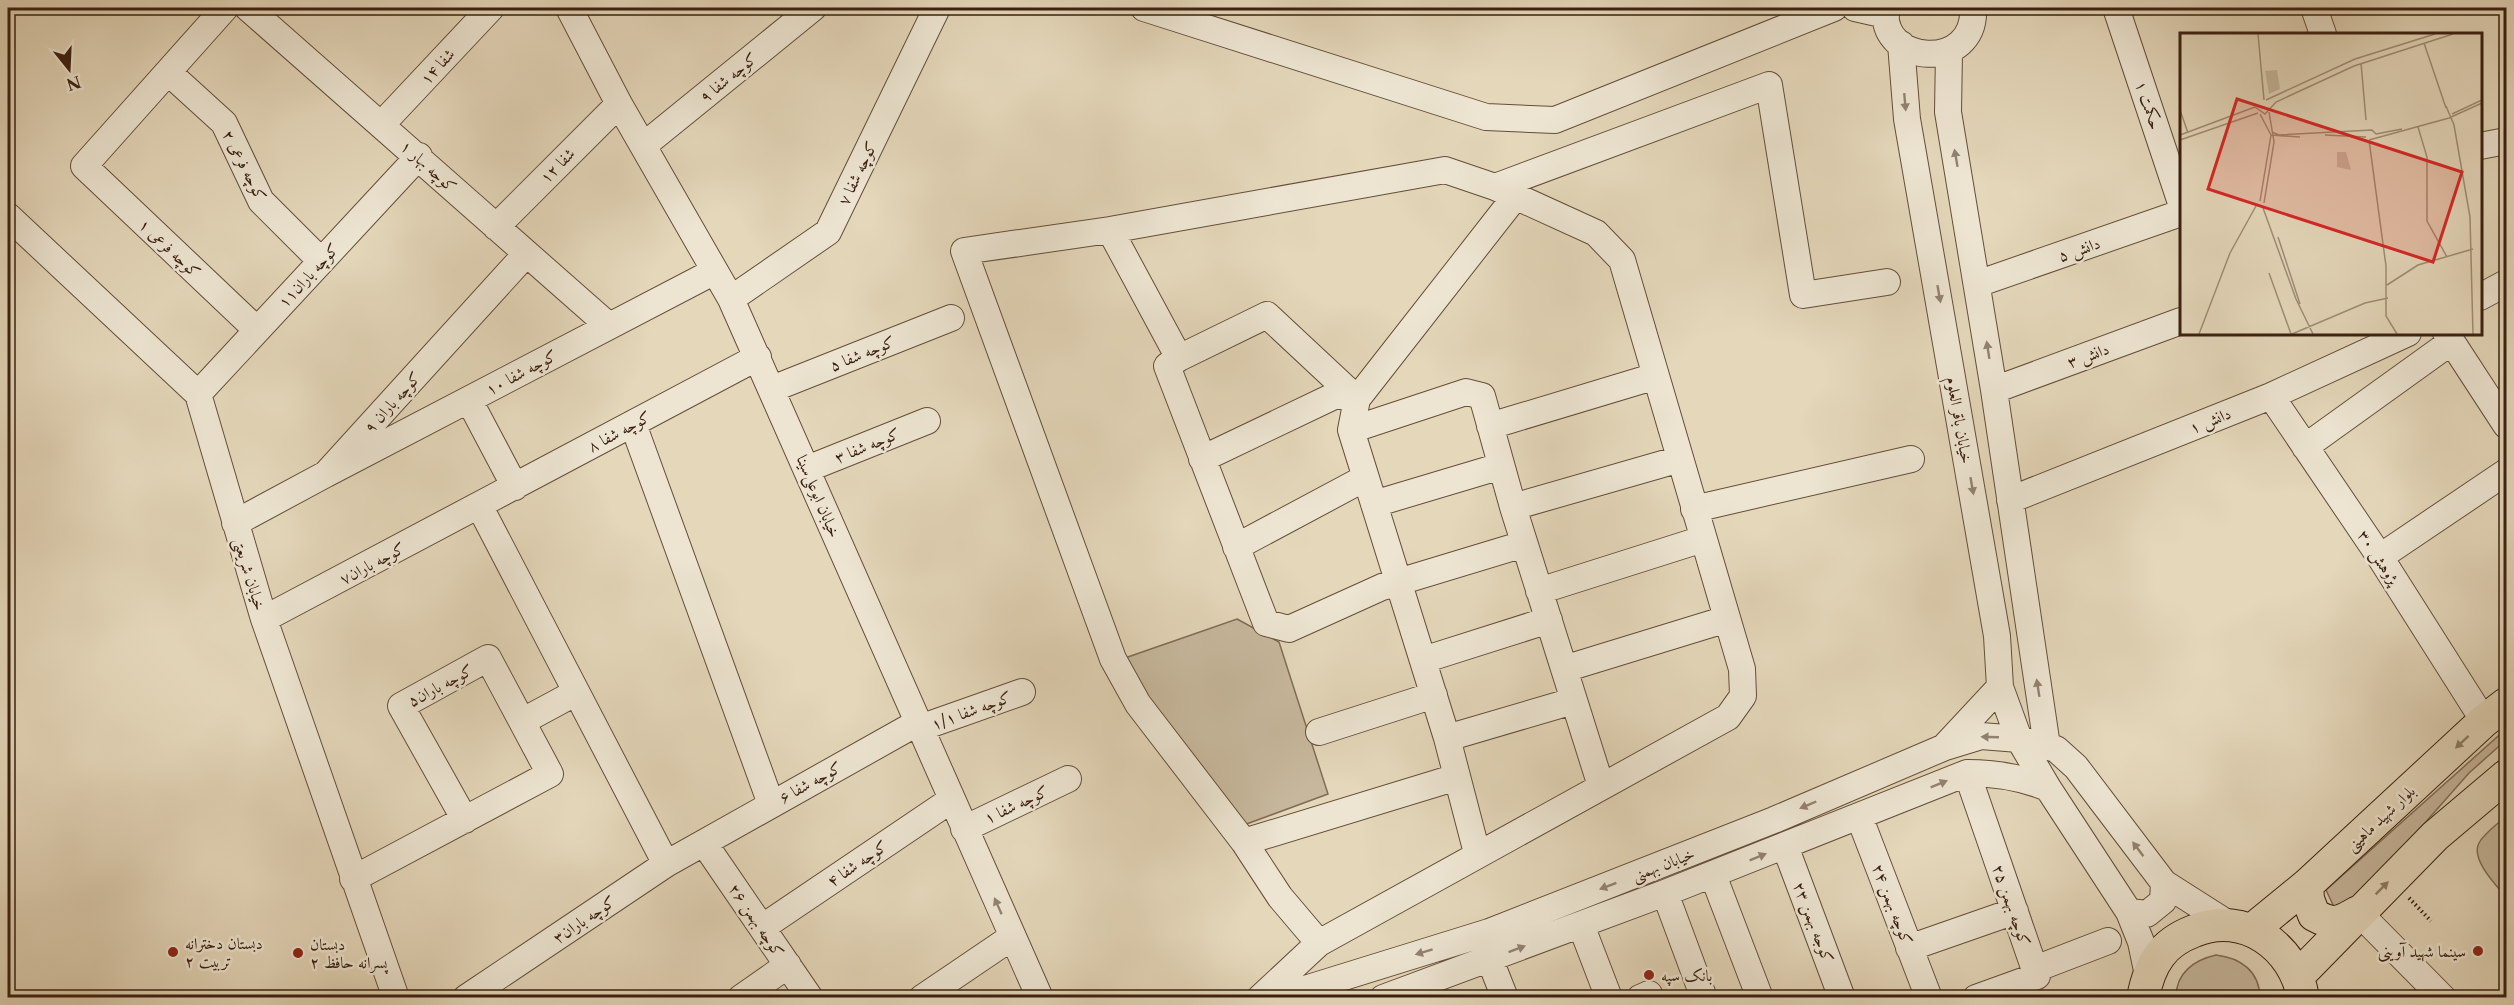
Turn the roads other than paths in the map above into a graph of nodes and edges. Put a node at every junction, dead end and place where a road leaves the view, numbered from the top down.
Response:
1 (225, 8) edge
2 (491, 8) edge
3 (569, 8) edge
4 (813, 8) edge
5 (937, 8) edge
6 (1144, 8) edge
7 (1834, 8) edge
8 (1854, 8) edge
9 (1973, 8) edge
10 (2116, 8) edge
11 (2314, 8) edge
12 (1886, 11) edge
13 (262, 12) edge
14 (1807, 14) edge
15 (2323, 33) edge
16 (1901, 44) junction
17 (1949, 51) junction
18 (168, 72) junction
19 (619, 104) junction
20 (382, 124) junction
21 (2506, 141) edge
22 (644, 146) junction
23 (2481, 146) edge
24 (419, 156) junction
25 (1505, 192) junction
26 (2180, 200) edge
27 (2180, 213) edge
28 (8, 216) edge
29 (496, 227) junction
30 (1110, 230) junction
31 (526, 254) junction
32 (321, 261) junction
33 (715, 271) junction
34 (1887, 282) dead end
35 (2506, 283) edge
36 (1977, 284) junction
37 (2481, 296) edge
38 (731, 299) junction
39 (951, 318) dead end
40 (2180, 321) edge
41 (609, 326) junction
42 (257, 330) junction
43 (2406, 334) edge
44 (2449, 337) edge
45 (758, 357) junction
46 (1179, 358) junction
47 (1656, 376) junction
48 (772, 389) junction
49 (1994, 390) junction
50 (198, 394) junction
51 (2271, 396) junction
52 (1357, 399) junction
53 (469, 400) junction
54 (927, 421) dead end
55 (633, 424) junction
56 (2506, 425) edge
57 (1490, 426) junction
58 (1351, 430) junction
59 (2305, 447) junction
60 (1202, 459) junction
61 (1680, 459) junction
62 (1911, 459) dead end
63 (1501, 466) junction
64 (807, 469) junction
65 (2506, 472) edge
66 (326, 474) junction
67 (1365, 478) junction
68 (516, 487) junction
69 (2010, 500) junction
70 (1374, 504) junction
71 (480, 507) junction
72 (1513, 507) junction
73 (1695, 510) junction
74 (235, 523) junction
75 (1703, 539) junction
76 (1524, 544) junction
77 (1236, 547) junction
78 (2380, 556) junction
79 (1398, 584) junction
80 (1539, 591) junction
81 (264, 619) junction
82 (1727, 619) junction
83 (1548, 620) junction
84 (1424, 660) junction
85 (1564, 669) junction
86 (2000, 687) junction
87 (1022, 692) dead end
88 (575, 693) junction
89 (1434, 695) junction
90 (1573, 701) junction
91 (2495, 712) edge
92 (523, 721) junction
93 (918, 726) junction
94 (1319, 732) dead end
95 (1447, 738) junction
96 (2019, 739) junction
97 (2047, 746) junction
98 (1945, 747) junction
99 (1967, 773) junction
100 (2506, 776) edge
101 (1457, 777) junction
102 (1068, 779) dead end
103 (1601, 786) junction
104 (2048, 788) junction
105 (951, 800) junction
106 (771, 804) junction
107 (1859, 816) junction
108 (465, 820) junction
109 (964, 828) junction
110 (1244, 842) junction
111 (704, 843) junction
112 (1785, 846) junction
113 (1477, 853) junction
114 (666, 864) junction
115 (1713, 875) junction
116 (353, 879) junction
117 (2164, 883) junction
118 (2307, 885) junction
119 (1665, 894) junction
120 (2015, 912) junction
121 (2129, 912) junction
122 (2358, 912) junction
123 (1581, 925) junction
124 (763, 927) junction
125 (2241, 927) junction
126 (1012, 937) junction
127 (2108, 941) dead end
128 (1318, 943) junction
129 (1910, 948) junction
130 (1490, 960) junction
131 (788, 965) junction
132 (2034, 969) junction
133 (2145, 986) edge
134 (2300, 987) edge
135 (2008, 992) edge
136 (1400, 995) edge
137 (1922, 996) edge
138 (396, 998) edge
139 (466, 998) edge
140 (741, 998) edge
141 (810, 998) edge
142 (922, 998) edge
143 (1040, 998) edge
144 (1260, 998) edge
145 (1276, 998) edge
146 (1505, 998) edge
147 (1609, 998) edge
148 (1640, 998) edge
149 (1650, 998) edge
150 (1704, 998) edge
151 (1760, 998) edge
152 (1842, 998) edge
153 (1976, 998) edge
154 (2443, 998) edge

1 - 18 street
2 - 20 street, شفا ۱۴
3 - 19 street, خیابان ابوعلی‌سینا
4 - 22 street, کوچه شفا ۹
5 - 38 street, کوچه شفا ۷
6 - 14 street
7 - 14 street
8 - 12 street
9 - 17 street
10 - 26 street, حکمت ۱
11 - 15 street
12 - 16 street
13 - 20 street, کوچه بهار ۱
16 - 17 street
16 -> 86 street, خیابان باقر العلوم
36 -> 17 street
18 - 32 street, کوچه فرعی ۲
18 - 42 street, کوچه فرعی ۱
19 - 22 street, خیابان ابوعلی‌سینا
19 - 29 street, شفا ۱۲
20 - 24 street, کوچه بهار ۱
21 - 23 street
22 - 33 street, خیابان ابوعلی‌سینا
24 - 29 street, کوچه بهار ۱
24 - 32 street, کوچه باران۱۱
25 - 30 street
25 - 34 street
25 - 47 street
25 - 52 street
27 - 36 street, دانش ۵
28 - 50 street
29 - 31 street, کوچه بهار ۱
30 - 46 street
30 - 110 street
31 - 41 street, کوچه بهار ۱
31 - 66 street, کوچه باران ۹
32 - 42 street, کوچه باران۱۱
33 - 38 street, خیابان ابوعلی‌سینا
33 - 41 street, کوچه شفا ۱۰
35 - 37 street
49 -> 36 street
38 - 45 street, خیابان ابوعلی‌سینا
39 - 48 street, کوچه شفا ۵
40 - 49 street, دانش ۳
41 - 53 street, کوچه شفا ۱۰
42 - 50 street, کوچه باران۱۱
43 - 51 street, دانش ۱
44 - 56 street
44 - 59 street
45 - 48 street, خیابان ابوعلی‌سینا
45 - 55 street, کوچه شفا ۸
46 - 52 street
46 - 60 street
47 - 57 street
47 - 61 street
48 - 64 street, خیابان ابوعلی‌سینا
49 - 69 street
50 - 74 street, خیابان شریعتی
51 - 59 street, پژوهش ۳۰
51 - 69 street, دانش ۱
52 - 58 street
52 - 60 street
53 - 66 street, کوچه شفا ۱۰
53 - 68 street
54 - 64 street, کوچه شفا ۳
55 - 68 street, کوچه شفا ۸
55 - 106 street
57 - 58 street
57 - 63 street
58 - 67 street
59 - 78 street, پژوهش ۳۰
60 - 77 street
61 - 72 street
61 - 73 street
62 - 73 street
63 - 70 street
63 - 72 street
64 - 93 street, خیابان ابوعلی‌سینا
65 - 78 street
66 - 74 street, کوچه باران ۹
67 - 70 street
67 - 77 street
68 - 71 street, کوچه شفا ۸
97 -> 69 street
70 - 79 street
71 - 81 street, کوچه باران۷
71 - 88 street
72 - 76 street
73 - 75 street
74 - 81 street, خیابان شریعتی
75 - 80 street
75 - 82 street
76 - 79 street
76 - 80 street
77 - 79 street
78 - 91 street, پژوهش ۳۰
79 - 84 street
80 - 83 street
81 - 116 street, خیابان شریعتی
82 - 85 street
82 - 103 street
83 - 84 street
83 - 85 street
84 - 89 street
85 - 90 street
86 - 96 street, خیابان باقر العلوم
86 - 98 street
87 - 93 street, کوچه شفا ۱/۱
88 - 92 street
88 - 114 street
89 - 94 street
89 - 95 street
90 - 95 street
90 - 103 street
91 -> 118 main road, بلوار شهید ماهینی
92 - 108 street, کوچه باران۵
92 - 108 street, کوچه باران۵
93 - 105 street, خیابان ابوعلی‌سینا
93 - 106 street, کوچه شفا ۶
95 - 101 street
96 - 97 street, خیابان بهمنی
96 -> 98 street, خیابان بهمنی
96 - 104 street, خیابان باقر العلوم
117 -> 97 street
98 -> 145 street, خیابان بهمنی
99 - 104 street, خیابان بهمنی
107 -> 99 street, خیابان بهمنی
99 - 120 street, کوچه بهمن ۲۵
122 -> 100 main road
101 - 110 street
101 - 113 street
102 - 109 street, کوچه شفا ۱
103 - 113 street
104 - 121 street, خیابان باقر العلوم
105 - 109 street, خیابان ابوعلی‌سینا
105 - 124 street, کوچه شفا ۴
106 - 111 street, کوچه شفا ۶
107 - 112 street, خیابان بهمنی
107 - 129 street, کوچه بهمن ۲۴
108 - 116 street, کوچه باران۵
126 -> 109 street, خیابان ابوعلی‌سینا
110 - 128 street
111 - 114 street, کوچه باران۳
111 - 124 street, کوچه بهمن ۲۶
115 -> 112 street, خیابان بهمنی
112 - 152 street, کوجه بهمن ۲۳
113 - 128 street
114 - 139 street, کوچه باران۳
115 - 119 street, خیابان بهمنی
115 - 151 street
116 - 138 street, خیابان شریعتی
117 - 121 street
117 - 125 street
118 - 122 main road
118 - 125 main road, بلوار شهید ماهینی
119 - 123 street, خیابان بهمنی
119 - 150 street
120 - 129 street
120 - 132 street, کوچه بهمن ۲۵
121 - 133 street, خیابان باقر العلوم
122 - 134 main road
122 - 154 street
130 -> 123 street, خیابان بهمنی
123 - 147 street
124 - 131 street, کوچه بهمن ۲۶
125 - 133 main road
125 - 134 main road
126 - 142 street
126 - 143 street, خیابان ابوعلی‌سینا
127 - 132 street
128 - 144 street
129 - 137 street, کوچه بهمن ۲۴
130 - 136 street, خیابان بهمنی
130 - 146 street
131 - 140 street
131 - 141 street, کوچه بهمن ۲۶
132 - 135 street
135 - 153 street
148 - 149 street

